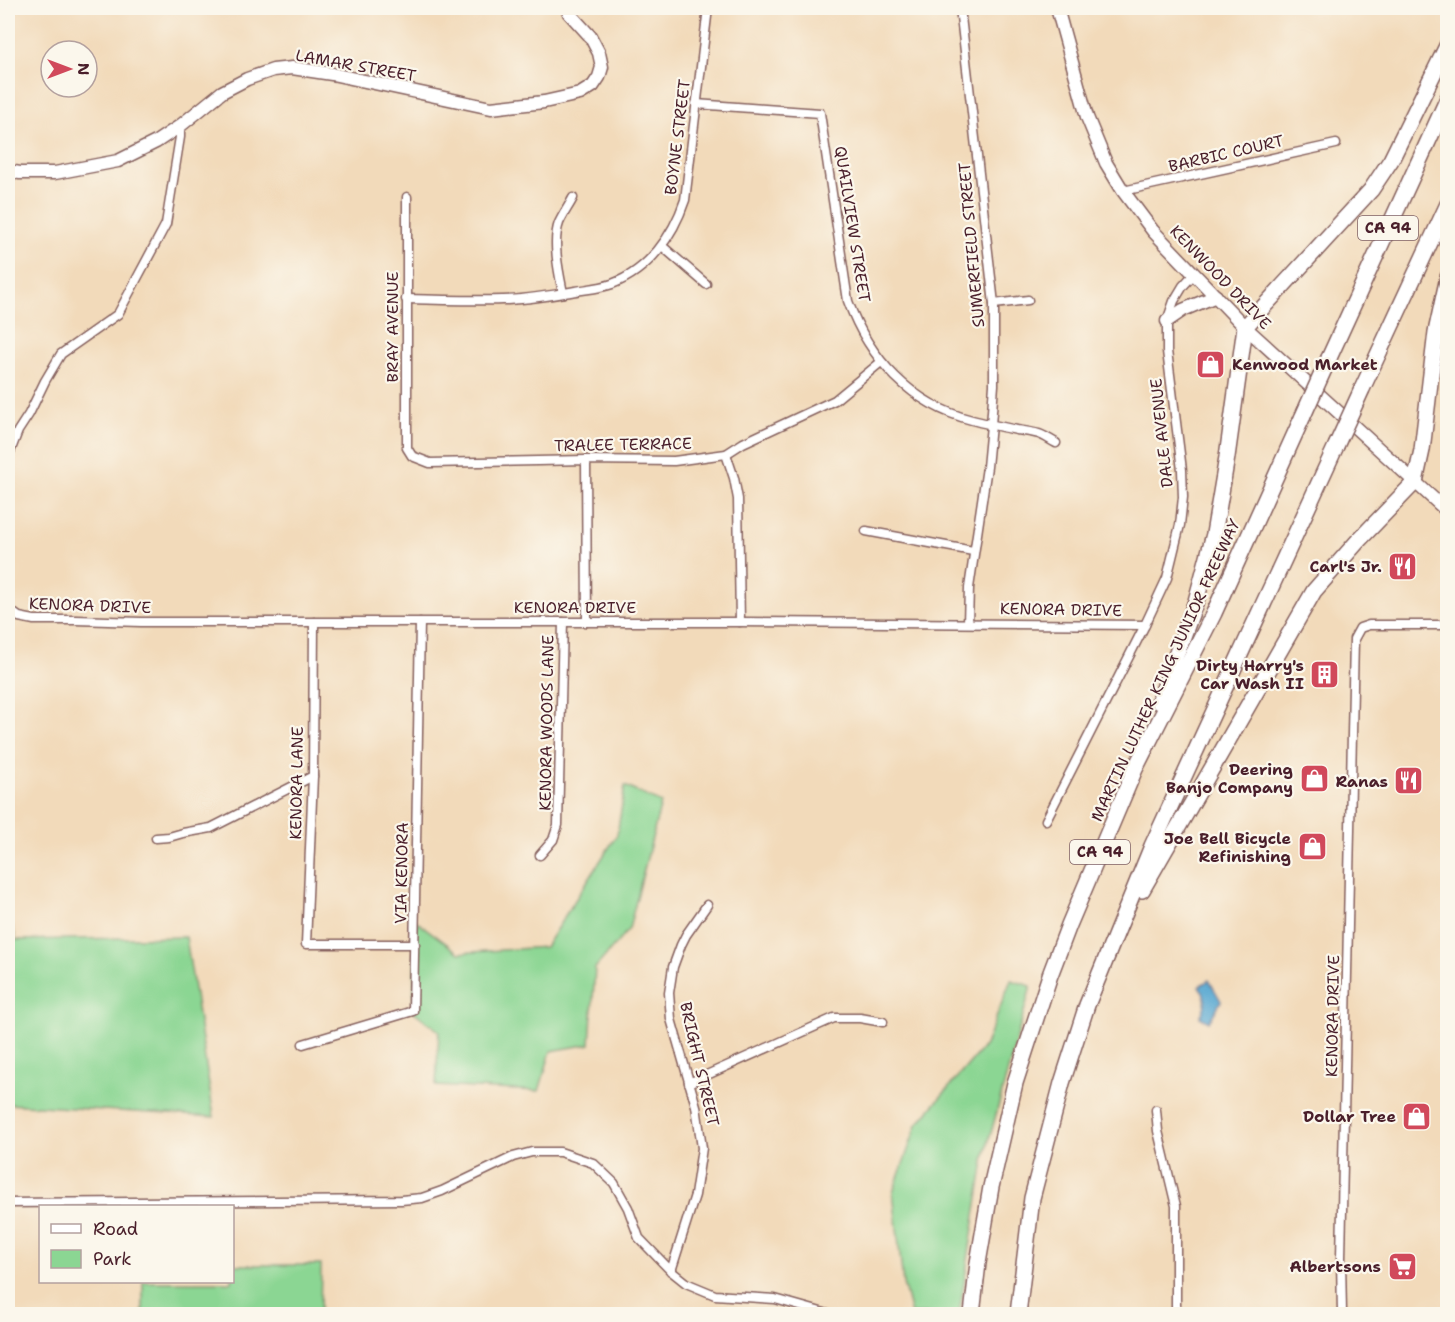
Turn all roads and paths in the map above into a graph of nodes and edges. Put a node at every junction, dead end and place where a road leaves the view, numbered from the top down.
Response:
1 (567, 8) edge
2 (708, 8) edge
3 (960, 8) edge
4 (1058, 8) edge
5 (1448, 44) edge
6 (1448, 98) edge
7 (696, 104) junction
8 (180, 126) junction
9 (1336, 144) dead end
10 (8, 171) edge
11 (1123, 191) junction
12 (407, 197) dead end
13 (573, 198) dead end
14 (1448, 204) edge
15 (662, 246) junction
16 (1194, 274) junction
17 (1448, 277) edge
18 (706, 284) dead end
19 (563, 293) junction
20 (1216, 296) junction
21 (406, 299) junction
22 (1028, 300) dead end
23 (994, 304) junction
24 (1167, 321) junction
25 (1245, 327) junction
26 (881, 363) junction
27 (991, 425) junction
28 (1056, 442) dead end
29 (726, 454) junction
30 (412, 456) joint
31 (8, 457) edge
32 (586, 460) junction
33 (1415, 482) junction
34 (1448, 512) edge
35 (866, 531) dead end
36 (973, 550) junction
37 (8, 609) edge
38 (314, 622) junction
39 (420, 622) junction
40 (562, 622) junction
41 (587, 622) junction
42 (740, 622) junction
43 (968, 623) junction
44 (1145, 625) junction
45 (1448, 625) edge
46 (1135, 769) junction
47 (313, 776) junction
48 (1046, 820) dead end
49 (156, 838) dead end
50 (540, 855) dead end
51 (707, 905) dead end
52 (1113, 940) junction
53 (415, 944) junction
54 (883, 1022) dead end
55 (303, 1044) dead end
56 (689, 1083) junction
57 (1156, 1110) dead end
58 (8, 1203) edge
59 (671, 1271) junction
60 (828, 1314) edge
61 (972, 1314) edge
62 (1018, 1314) edge
63 (1176, 1314) edge
64 (1342, 1314) edge

1 - 8 street, LAMAR STREET
2 - 7 street, BOYNE STREET
3 - 23 street, SUMERFIELD STREET
4 - 11 street, KENWOOD DRIVE
5 - 25 highway
6 - 46 highway, MARTIN LUTHER KING JUNIOR FREEWAY / CA 94, bridge
7 - 15 street, BOYNE STREET
7 - 26 street, QUAILVIEW STREET
8 - 10 street, LAMAR STREET
8 - 31 street
9 - 11 street, BARBIC COURT
11 - 16 street, KENWOOD DRIVE
12 - 21 street, BRAY AVENUE
13 - 19 street
14 - 52 highway, CA 94, bridge
15 - 18 street
15 - 19 street, BOYNE STREET
16 - 20 street, KENWOOD DRIVE
16 - 24 street, DALE AVENUE
17 - 33 highway
19 - 21 street, BOYNE STREET
20 - 24 street
20 - 25 street, KENWOOD DRIVE
21 - 30 street, BRAY AVENUE
22 - 23 street
23 - 27 street, SUMERFIELD STREET
24 - 44 street, DALE AVENUE
25 - 33 street, KENWOOD DRIVE
25 - 46 highway
26 - 27 street, QUAILVIEW STREET
26 - 29 street, TRALEE TERRACE
27 - 28 street, QUAILVIEW STREET
27 - 36 street, SUMERFIELD STREET
29 - 32 street, TRALEE TERRACE
29 - 42 street
30 - 32 street, TRALEE TERRACE
32 - 41 street
33 - 34 street, KENWOOD DRIVE
33 - 52 highway
35 - 36 street
36 - 43 street, SUMERFIELD STREET
37 - 38 street, KENORA DRIVE
38 - 39 street, KENORA DRIVE
38 - 47 street, KENORA LANE
39 - 40 street, KENORA DRIVE
39 - 53 street, VIA KENORA
40 - 41 street, KENORA DRIVE
40 - 50 street, KENORA WOODS LANE
41 - 42 street, KENORA DRIVE
42 - 43 street, KENORA DRIVE
43 - 44 street, KENORA DRIVE
44 - 48 street, DALE AVENUE
45 - 64 street, KENORA DRIVE
46 - 61 highway, MARTIN LUTHER KING JUNIOR FREEWAY / CA 94
47 - 49 street
47 - 53 street, KENORA LANE
51 - 56 street, BRIGHT STREET
52 - 62 highway, CA 94
53 - 55 street, VIA KENORA
54 - 56 street
56 - 59 street, BRIGHT STREET
57 - 63 street
58 - 59 street
59 - 60 street

